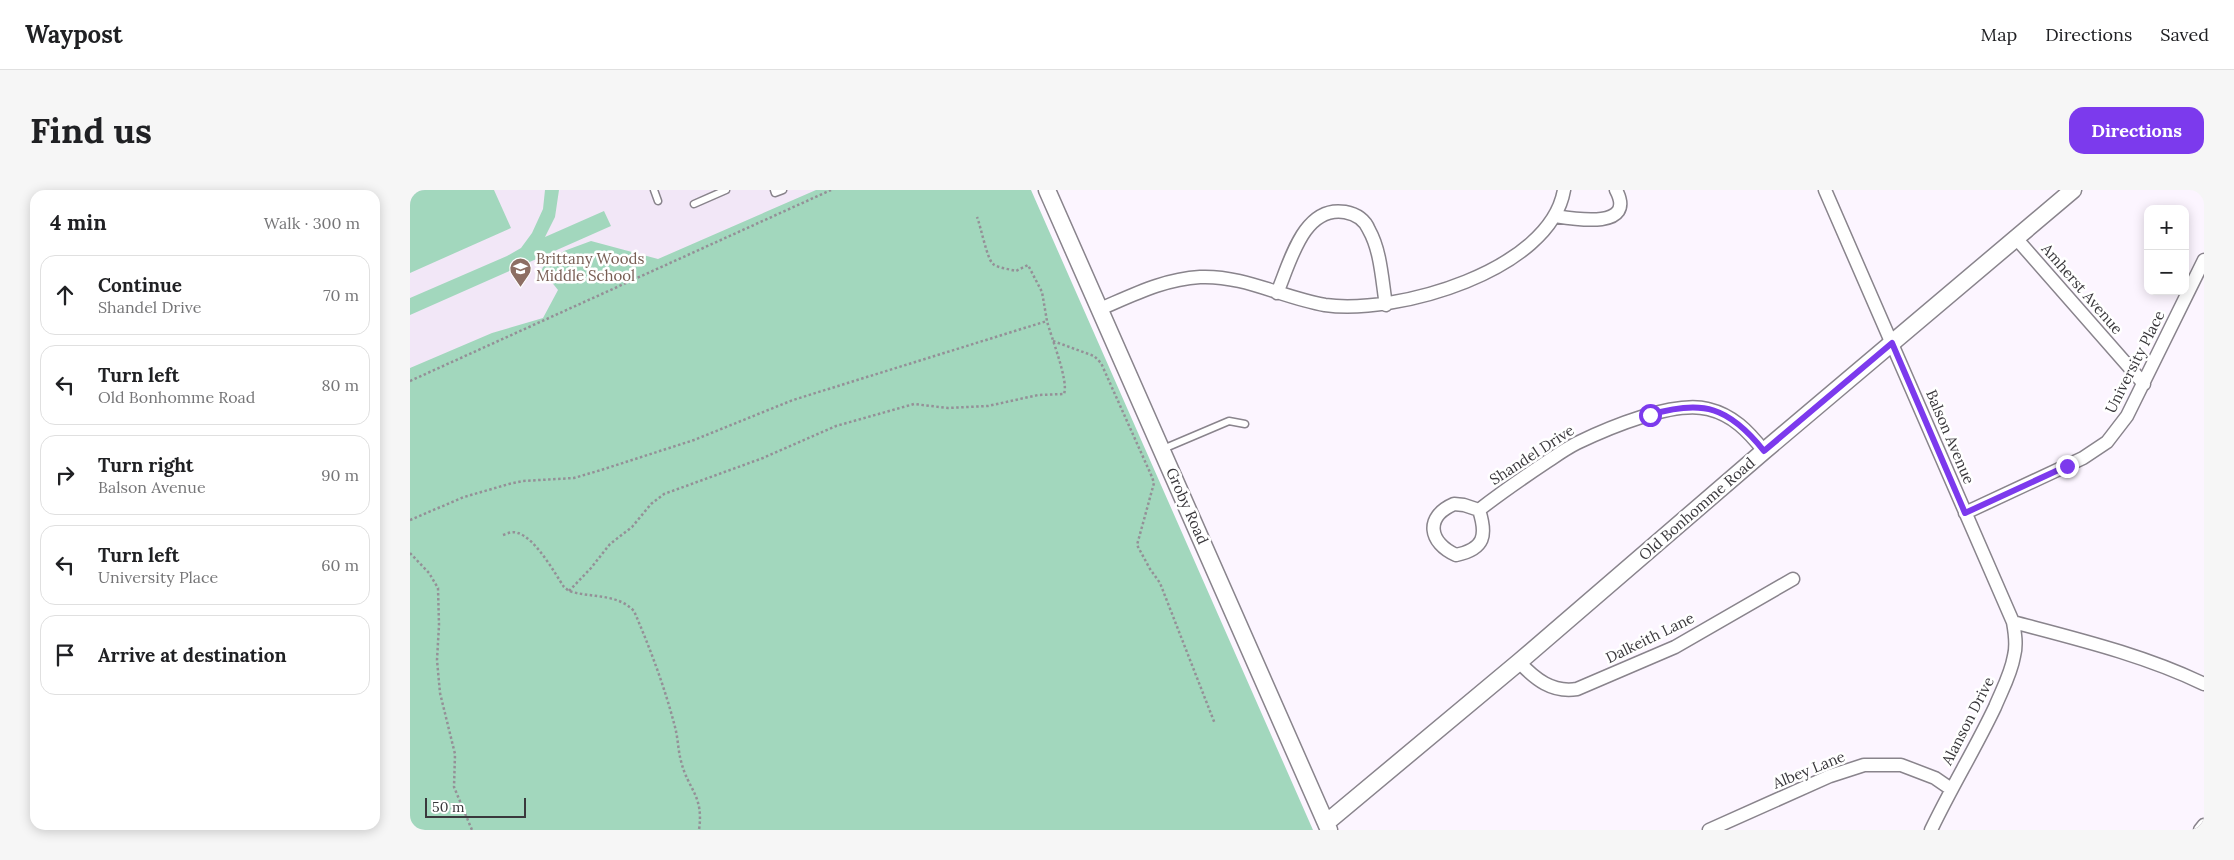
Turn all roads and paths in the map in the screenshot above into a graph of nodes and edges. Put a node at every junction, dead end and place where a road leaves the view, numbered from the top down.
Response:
1 (654, 190) edge
2 (726, 190) edge
3 (774, 190) edge
4 (783, 190) edge
5 (831, 190) edge
6 (1047, 190) edge
7 (1564, 190) edge
8 (1616, 190) edge
9 (1825, 190) edge
10 (2073, 190) edge
11 (658, 201) dead end
12 (694, 204) dead end
13 (1556, 216) junction
14 (977, 217) dead end
15 (2015, 237) junction
16 (2204, 260) edge
17 (1277, 293) junction
18 (1386, 305) junction
19 (1100, 310) junction
20 (1047, 321) junction
21 (1053, 341) junction
22 (1892, 343) junction
23 (410, 381) edge
24 (2144, 384) junction
25 (1245, 424) dead end
26 (1162, 449) junction
27 (1764, 451) junction
28 (1479, 510) junction
29 (1965, 513) junction
30 (410, 520) edge
31 (503, 535) dead end
32 (410, 552) edge
33 (1793, 579) dead end
34 (568, 591) junction
35 (2013, 622) junction
36 (1518, 662) junction
37 (2204, 684) edge
38 (1215, 724) dead end
39 (1951, 789) junction
40 (2204, 825) edge
41 (1328, 827) edge
42 (472, 830) edge
43 (699, 830) edge
44 (1709, 830) edge
45 (1931, 830) edge
46 (2200, 830) edge

1 - 11 lane
2 - 12 lane
3 - 4 lane
5 - 23 path
6 - 19 street, Groby Road
7 - 13 street
8 - 13 street
9 - 22 street, Balson Avenue
10 - 15 street, Old Bonhomme Road
13 - 18 street
14 - 20 path
15 - 22 street, Old Bonhomme Road
15 - 24 street, Amherst Avenue
16 - 24 street, University Place
17 - 18 street
17 - 18 street
17 - 19 street
19 - 26 street, Groby Road
20 - 21 path
20 - 30 path
21 - 34 path
21 - 38 path
22 - 27 street, Old Bonhomme Road
22 - 29 street, Balson Avenue
24 - 29 street, University Place
25 - 26 lane
26 - 41 street, Groby Road
27 - 28 street, Shandel Drive
27 - 36 street, Old Bonhomme Road
28 - 28 street
29 - 35 street, Balson Avenue
31 - 34 path
32 - 42 path
33 - 36 street, Dalkeith Lane
34 - 43 path
35 - 37 street
35 - 39 street, Alanson Drive
36 - 41 street, Old Bonhomme Road
39 - 44 street, Albey Lane
39 - 45 street, Alanson Drive
40 - 46 street

